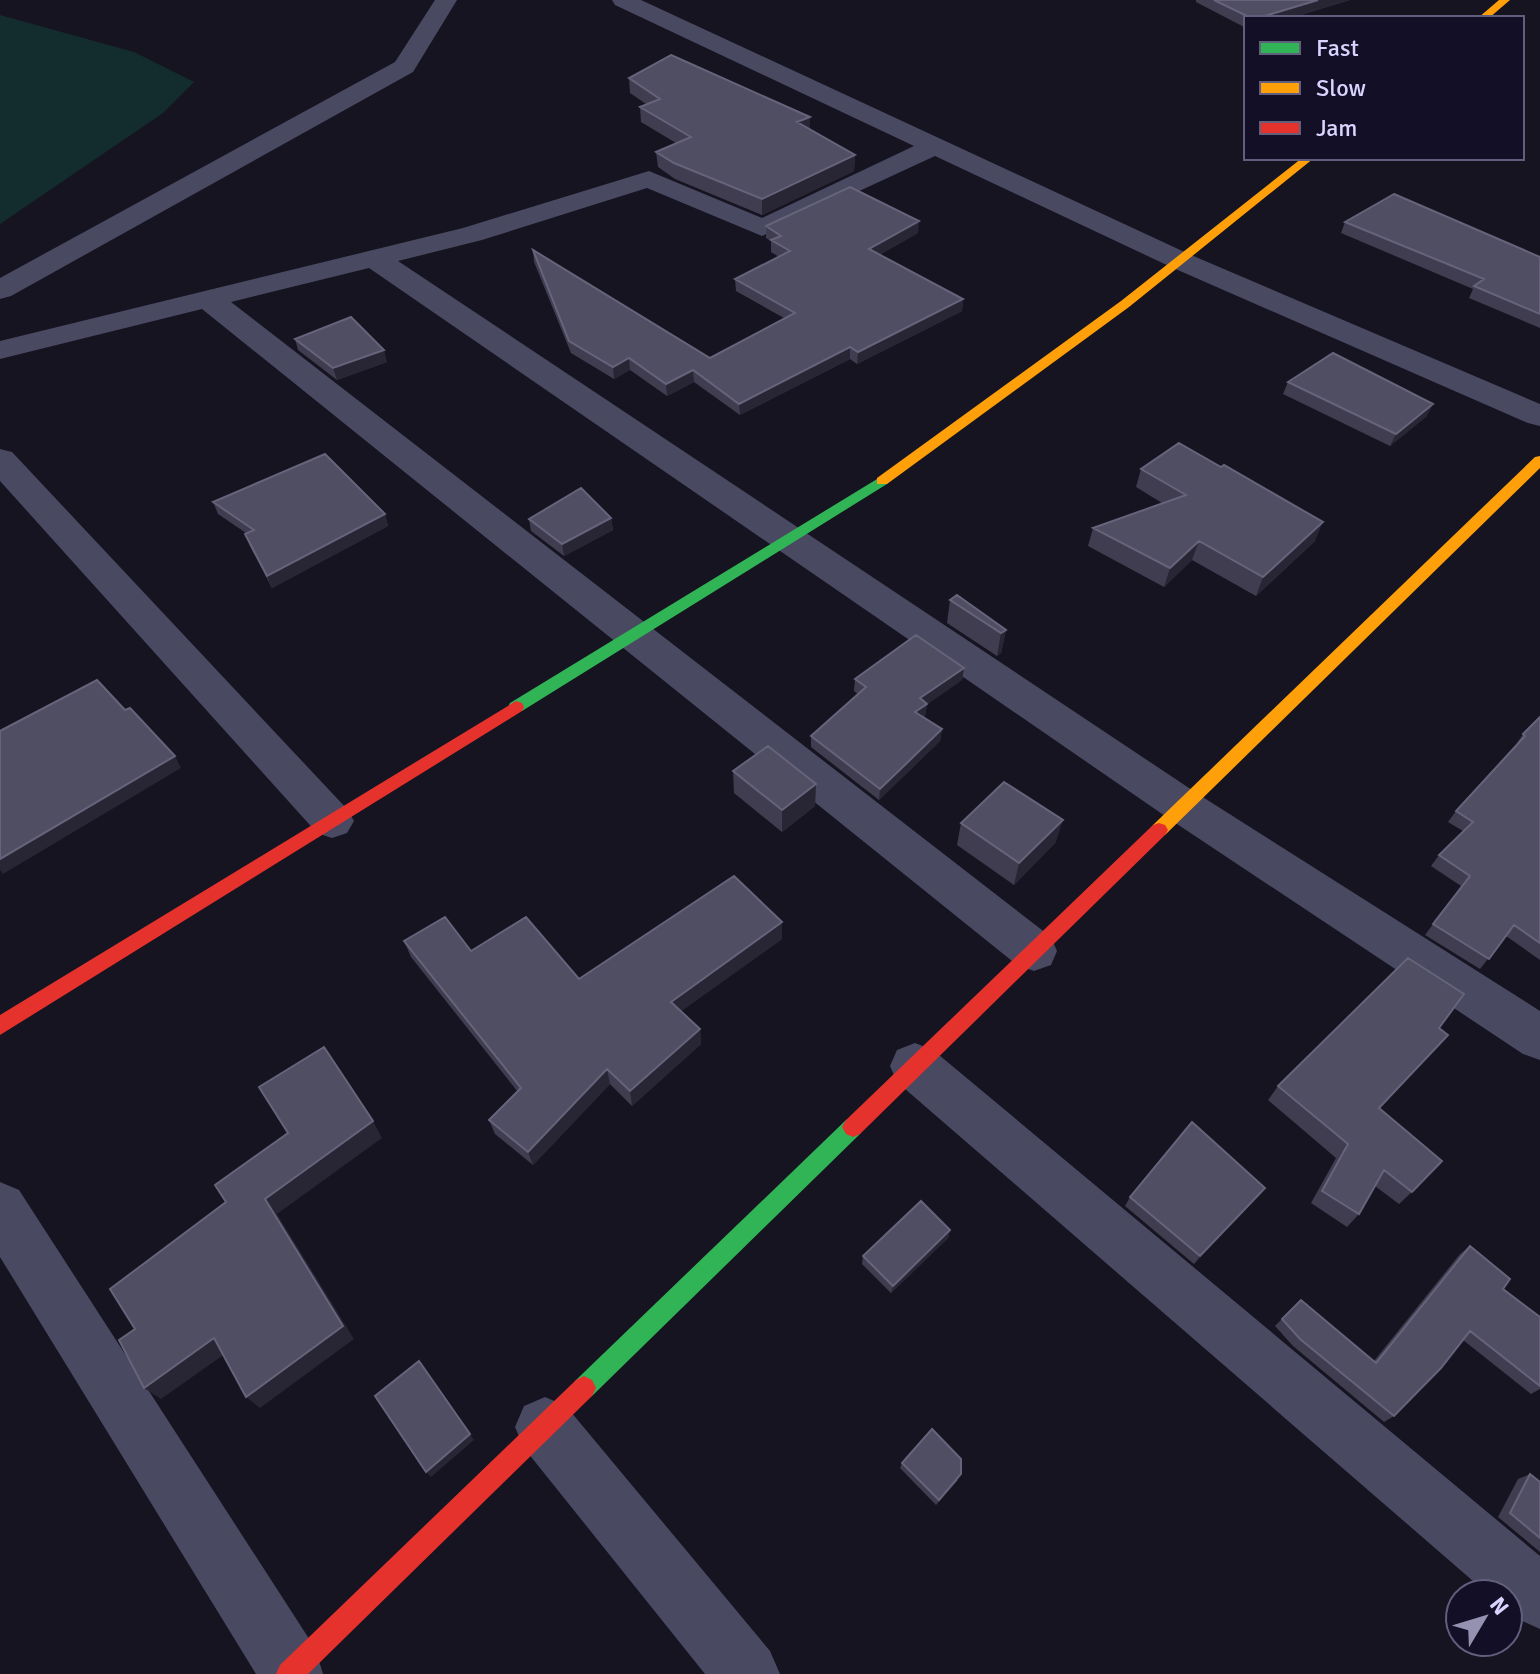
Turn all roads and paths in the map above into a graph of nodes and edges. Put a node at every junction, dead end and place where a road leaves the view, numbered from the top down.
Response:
1 (446, 0) edge
2 (623, 0) edge
3 (1505, 0) edge
4 (1485, 16) edge
5 (935, 146) junction
6 (1307, 160) edge
7 (374, 258) junction
8 (1181, 261) junction
9 (0, 290) edge
10 (208, 299) junction
11 (0, 350) edge
12 (1540, 416) edge
13 (0, 460) edge
14 (1540, 460) edge
15 (789, 539) junction
16 (634, 635) junction
17 (1183, 806) junction
18 (332, 821) junction
19 (1034, 951) junction
20 (0, 1026) edge
21 (1540, 1038) edge
22 (915, 1066) junction
23 (0, 1208) edge
24 (545, 1427) junction
25 (1540, 1597) edge
26 (291, 1672) edge
27 (747, 1674) edge

1 - 9 street
2 - 5 street
3 - 4 street
5 - 7 street
5 - 8 street
6 - 8 street
7 - 10 street
7 - 15 street
8 - 12 street
8 - 15 street
10 - 11 street
10 - 16 street
13 - 18 street
14 - 17 street
15 - 16 street
15 - 17 street
16 - 18 street
16 - 19 street
17 - 19 street
17 - 21 street
18 - 20 street
19 - 22 street
22 - 24 street
22 - 25 street
23 - 26 street
24 - 26 street
24 - 27 street

